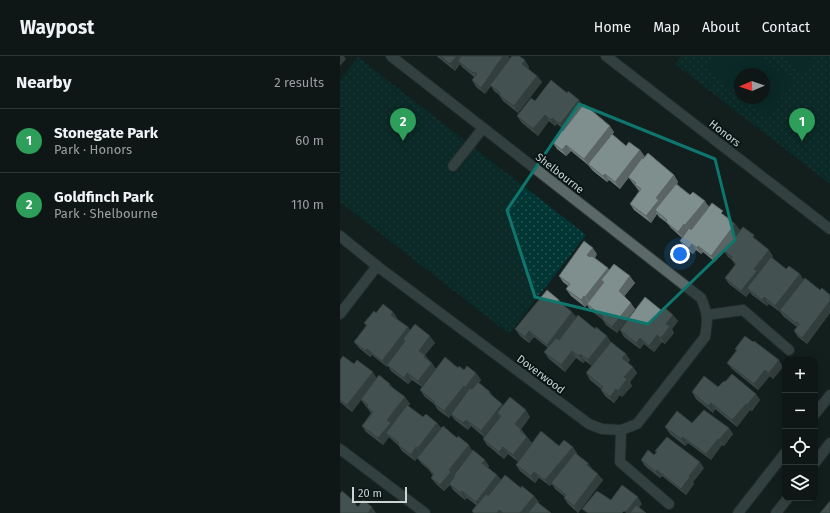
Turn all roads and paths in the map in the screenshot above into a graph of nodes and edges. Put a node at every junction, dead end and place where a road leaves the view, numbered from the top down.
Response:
1 (391, 56) edge
2 (606, 56) edge
3 (482, 128) junction
4 (453, 166) dead end
5 (830, 229) edge
6 (340, 236) edge
7 (377, 266) junction
8 (340, 314) edge
9 (707, 319) junction
10 (789, 350) dead end
11 (830, 395) edge
12 (818, 410) edge
13 (621, 430) junction
14 (830, 443) edge
15 (340, 449) edge
16 (782, 457) edge
17 (818, 459) edge
18 (786, 501) edge
19 (669, 504) dead end
20 (425, 513) edge
21 (738, 513) edge
22 (776, 513) edge

1 - 3 street, Shelbourne
2 - 5 street, Honors
3 - 4 street
3 - 9 street, Shelbourne
6 - 7 street, Doverwood
7 - 8 street
7 - 13 street, Doverwood
9 - 10 street
9 - 13 street, Doverwood
11 - 12 street
13 - 19 street
14 - 17 street
15 - 20 street
16 - 21 street
18 - 22 street

